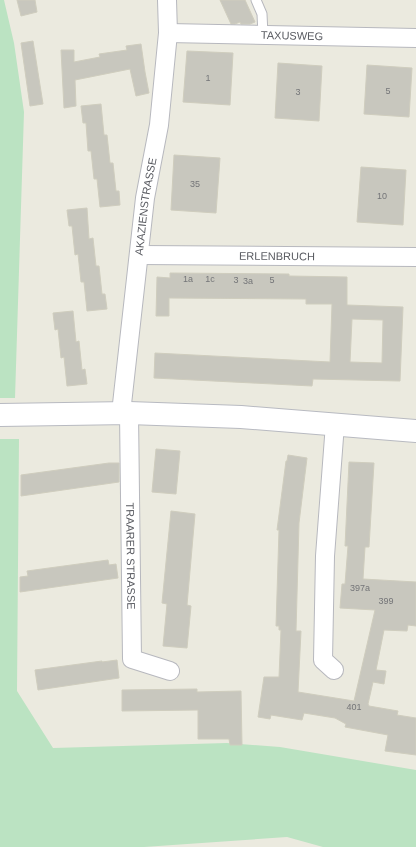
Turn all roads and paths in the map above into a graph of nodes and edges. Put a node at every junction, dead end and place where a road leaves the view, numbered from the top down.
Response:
1 (167, 0) edge
2 (256, 0) edge
3 (168, 33) junction
4 (262, 35) junction
5 (416, 38) edge
6 (139, 255) junction
7 (416, 257) edge
8 (125, 412) junction
9 (0, 415) edge
10 (335, 424) junction
11 (416, 431) edge
12 (334, 670) dead end
13 (170, 671) dead end

1 - 3 street, AKAZIENSTRASSE
2 - 4 lane
3 - 4 street, TAXUSWEG
3 - 6 street, AKAZIENSTRASSE
4 - 5 street, TAXUSWEG
6 - 7 street, ERLENBRUCH
6 - 8 street, AKAZIENSTRASSE
8 - 9 street
8 - 10 street
8 - 13 street, TRAARER STRASSE
10 - 11 street
10 - 12 street

